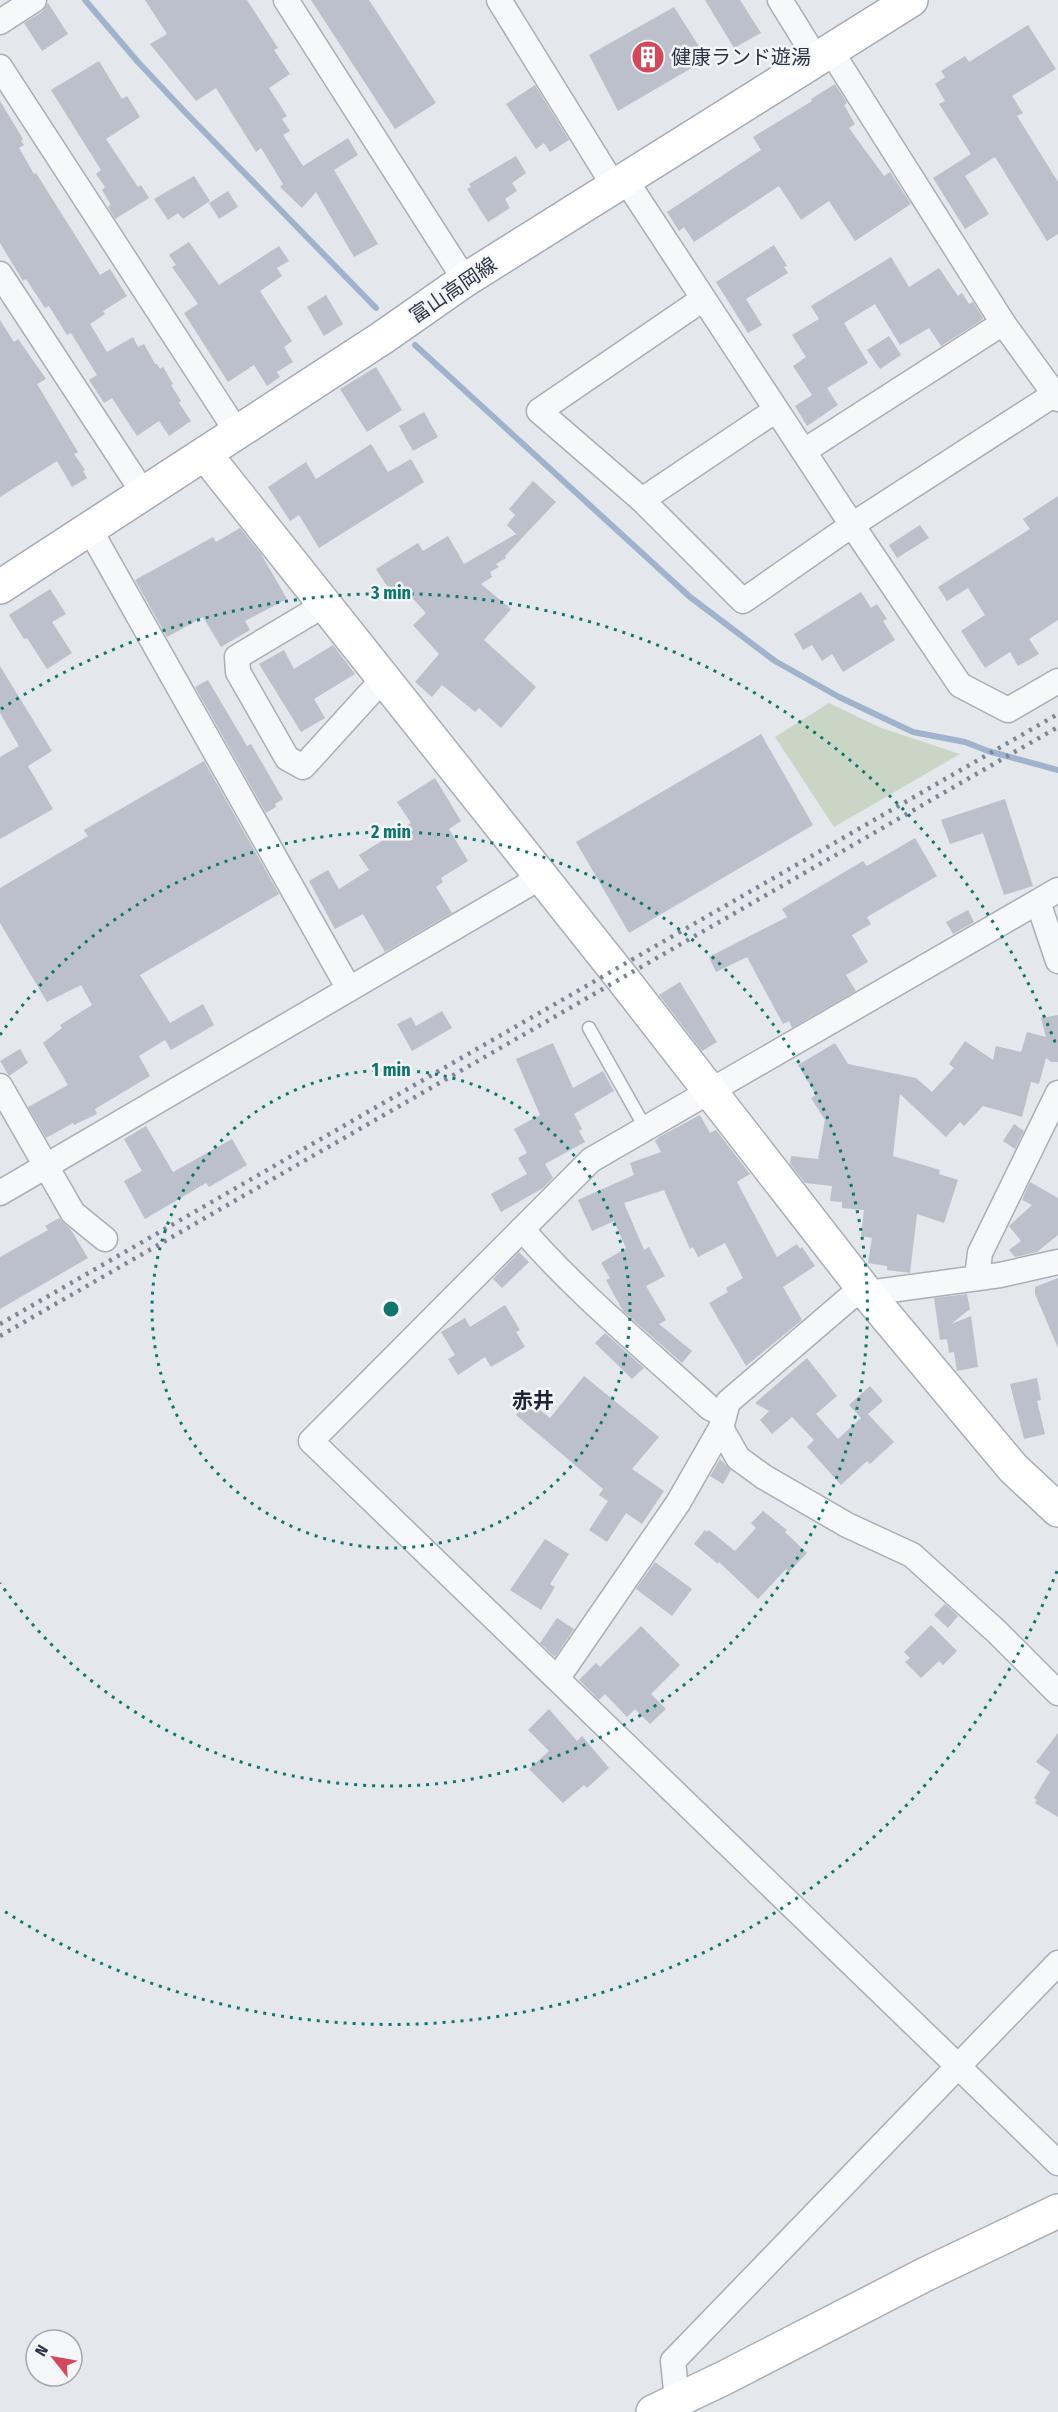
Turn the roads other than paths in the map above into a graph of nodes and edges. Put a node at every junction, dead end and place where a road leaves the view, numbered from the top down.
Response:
1 (34, 0) edge
2 (286, 0) edge
3 (499, 0) edge
4 (780, 0) edge
5 (911, 0) edge
6 (0, 22) edge
7 (824, 55) junction
8 (0, 67) edge
9 (7, 95) edge
10 (620, 183) junction
11 (0, 274) edge
12 (465, 280) junction
13 (703, 299) junction
14 (1003, 323) junction
15 (1057, 395) edge
16 (776, 410) junction
17 (237, 432) junction
18 (804, 451) junction
19 (205, 454) junction
20 (144, 494) junction
21 (642, 500) junction
22 (852, 525) junction
23 (90, 528) junction
24 (0, 587) edge
25 (324, 605) junction
26 (383, 679) junction
27 (1058, 681) edge
28 (541, 877) junction
29 (1048, 896) edge
30 (1058, 961) edge
31 (349, 989) junction
32 (589, 1028) dead end
33 (0, 1086) edge
34 (709, 1092) junction
35 (1058, 1093) edge
36 (646, 1129) junction
37 (47, 1167) junction
38 (0, 1193) edge
39 (522, 1229) junction
40 (105, 1239) dead end
41 (1058, 1262) edge
42 (977, 1278) junction
43 (866, 1292) junction
44 (723, 1421) junction
45 (1058, 1510) edge
46 (553, 1674) junction
47 (1058, 1693) edge
48 (1058, 1963) edge
49 (956, 2067) junction
50 (1058, 2163) edge
51 (1058, 2211) edge
52 (662, 2408) edge

1 - 6 street
2 - 12 street
3 - 10 street
4 - 7 street
5 - 7 street, 富山高岡線
7 - 10 street, 富山高岡線
7 - 14 street
8 - 9 street
9 - 17 street
10 - 12 street, 富山高岡線
10 - 13 street
11 - 20 street
12 - 17 street, 富山高岡線
13 - 16 street
13 - 21 street
14 - 15 street
14 - 18 street
15 - 22 street
16 - 18 street
16 - 21 street
17 - 19 street, 富山高岡線
18 - 22 street
19 - 20 street, 富山高岡線
19 - 25 street
20 - 23 street, 富山高岡線
21 - 22 street
22 - 27 street
23 - 24 street, 富山高岡線
23 - 31 street
25 - 26 street
25 - 26 street
26 - 28 street
28 - 31 street
28 - 34 street
29 - 30 street
29 - 34 street
31 - 37 street
32 - 36 lane
33 - 37 street
34 - 36 street
34 - 43 street
35 - 42 street
36 - 39 street
37 - 38 street
37 - 40 street
39 - 44 street
39 - 46 street
41 - 42 street
42 - 43 street
43 - 44 street
43 - 45 street
44 - 46 street
44 - 47 street
46 - 49 street
48 - 49 street
49 - 50 street
49 - 52 street
51 - 52 street

